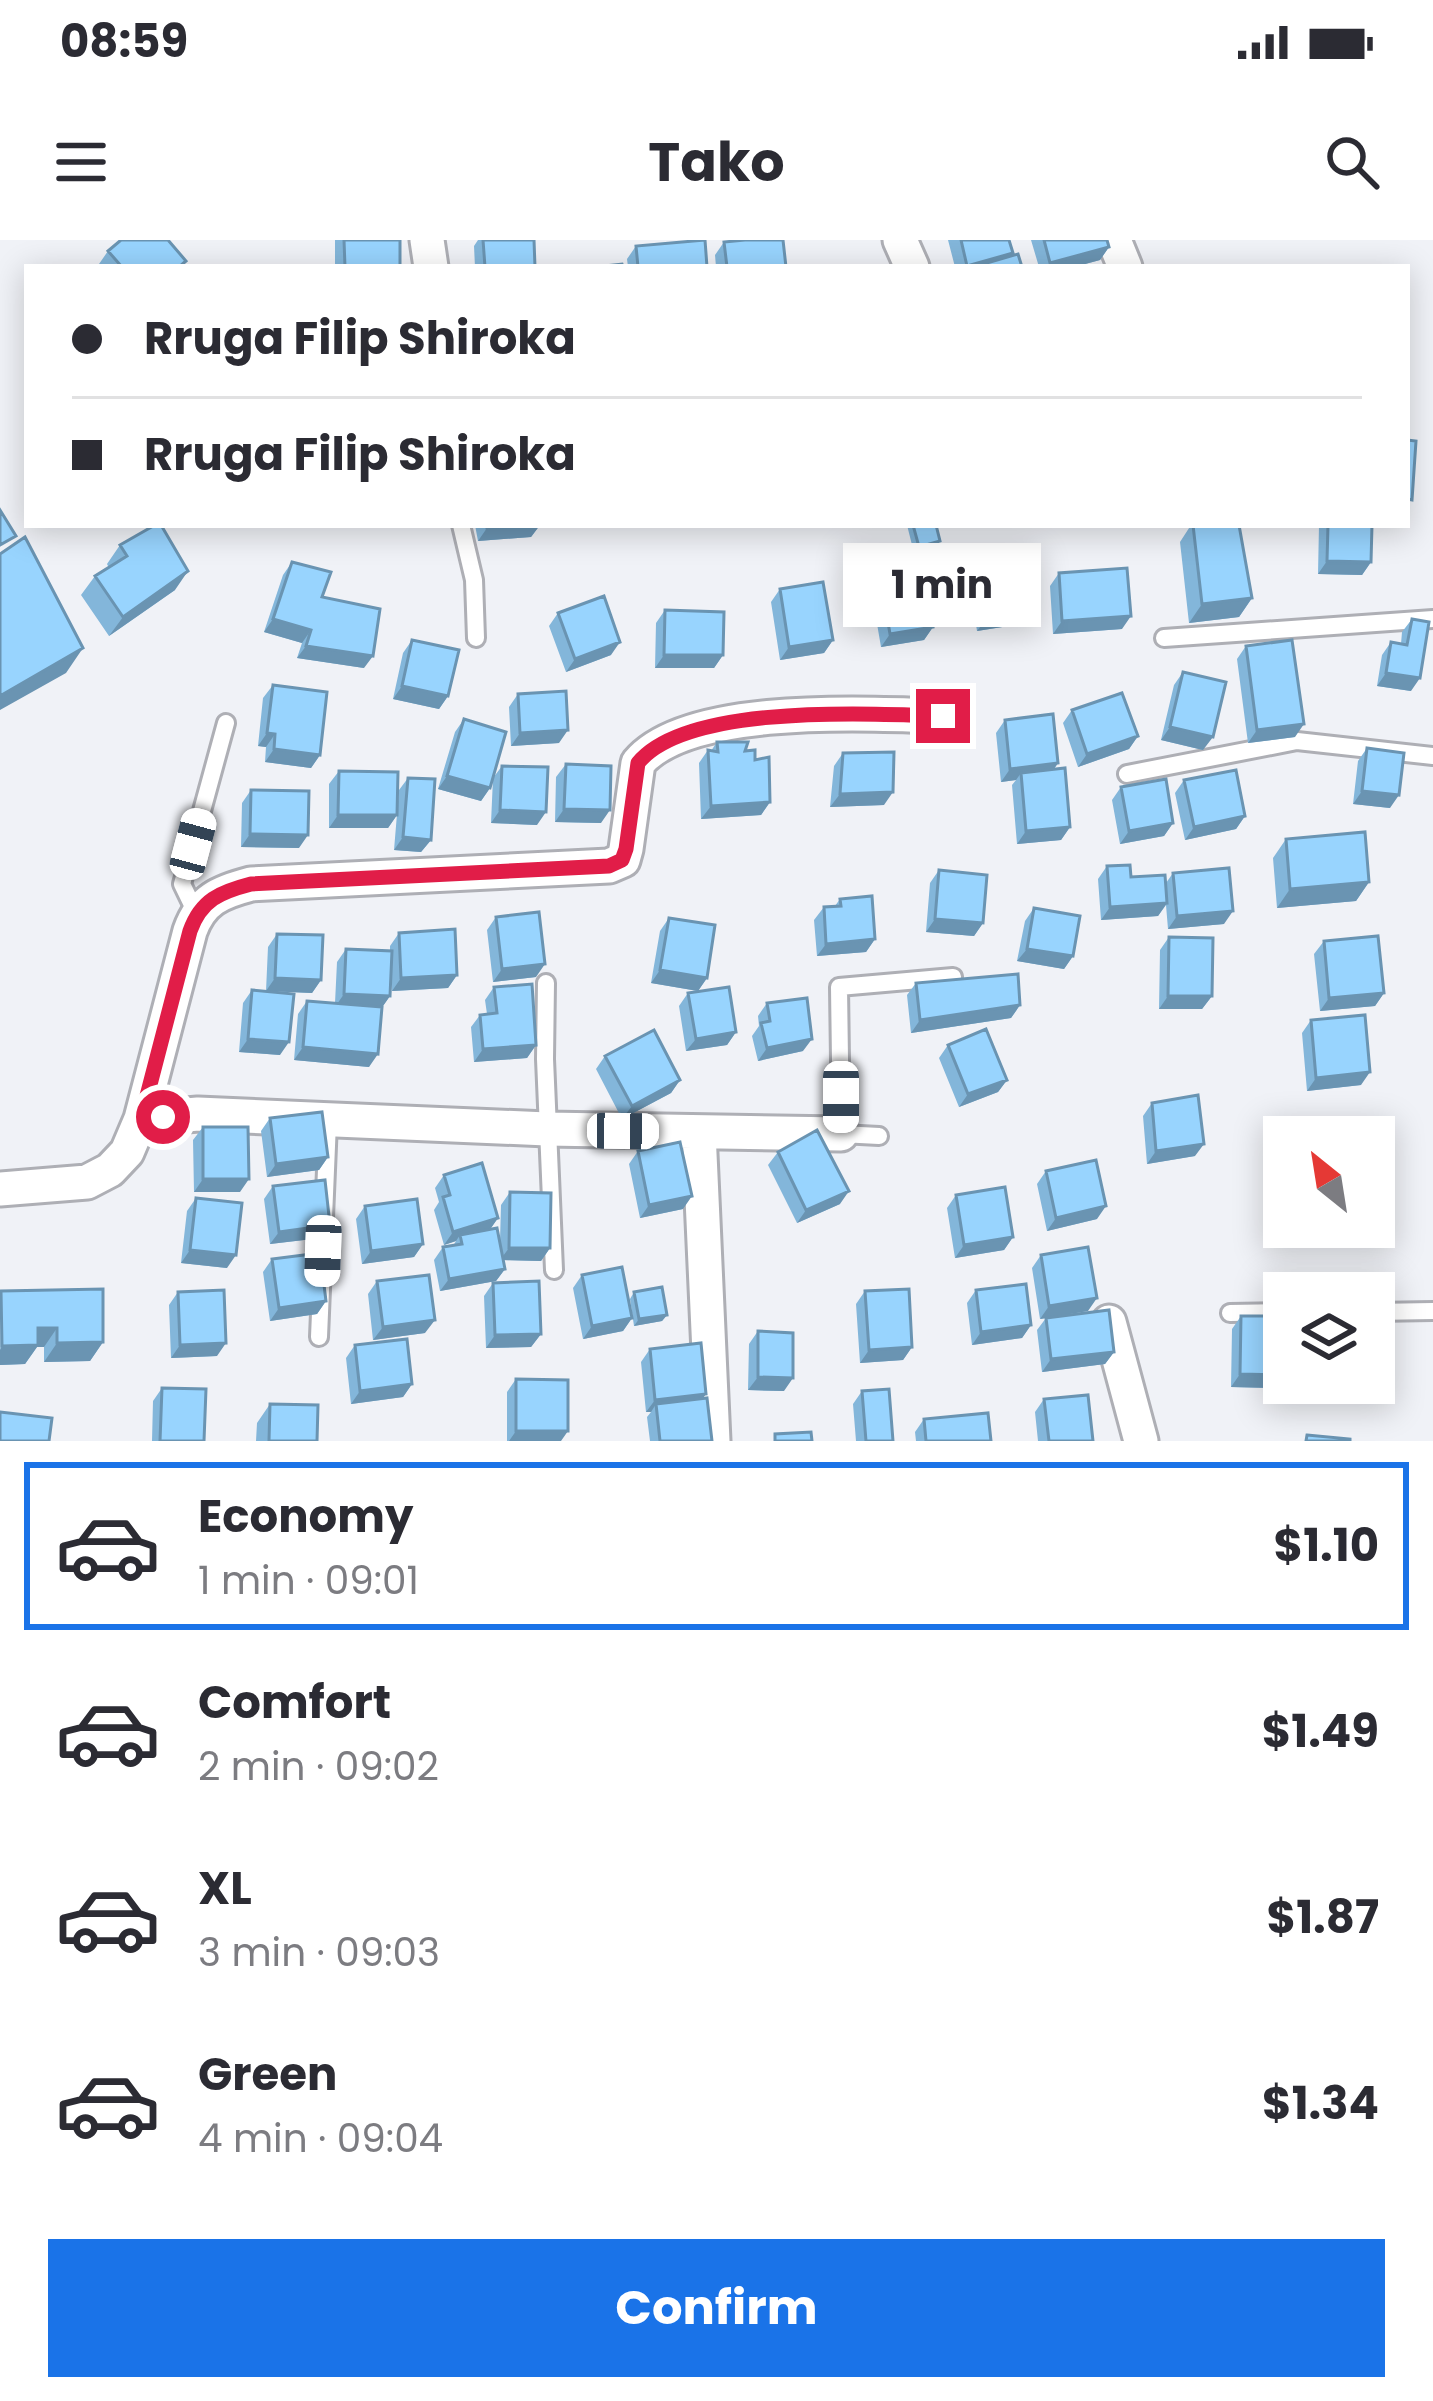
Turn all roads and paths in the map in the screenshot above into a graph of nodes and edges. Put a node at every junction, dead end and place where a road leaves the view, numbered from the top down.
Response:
1 (461, 528) edge
2 (1433, 619) edge
3 (476, 638) dead end
4 (1164, 638) dead end
5 (943, 716) dead end
6 (226, 723) dead end
7 (1433, 755) edge
8 (1127, 774) dead end
9 (196, 913) junction
10 (953, 977) edge
11 (546, 983) edge
12 (141, 1119) junction
13 (328, 1122) junction
14 (547, 1129) junction
15 (699, 1132) junction
16 (841, 1134) junction
17 (879, 1136) dead end
18 (0, 1189) edge
19 (554, 1270) dead end
20 (1433, 1311) edge
21 (1263, 1312) edge
22 (1395, 1312) edge
23 (1230, 1313) dead end
24 (1109, 1322) edge
25 (320, 1337) dead end
26 (713, 1441) edge
27 (1141, 1441) edge

1 - 3 lane
2 - 4 lane
5 - 9 street
6 - 9 lane
7 - 8 lane
9 - 12 street
10 - 16 lane
11 - 14 lane
12 - 13 street
12 - 18 street
13 - 14 street
13 - 25 lane
14 - 15 street
14 - 19 lane
15 - 16 street
15 - 26 street
16 - 17 lane
20 - 22 lane
21 - 23 lane
24 - 27 street

